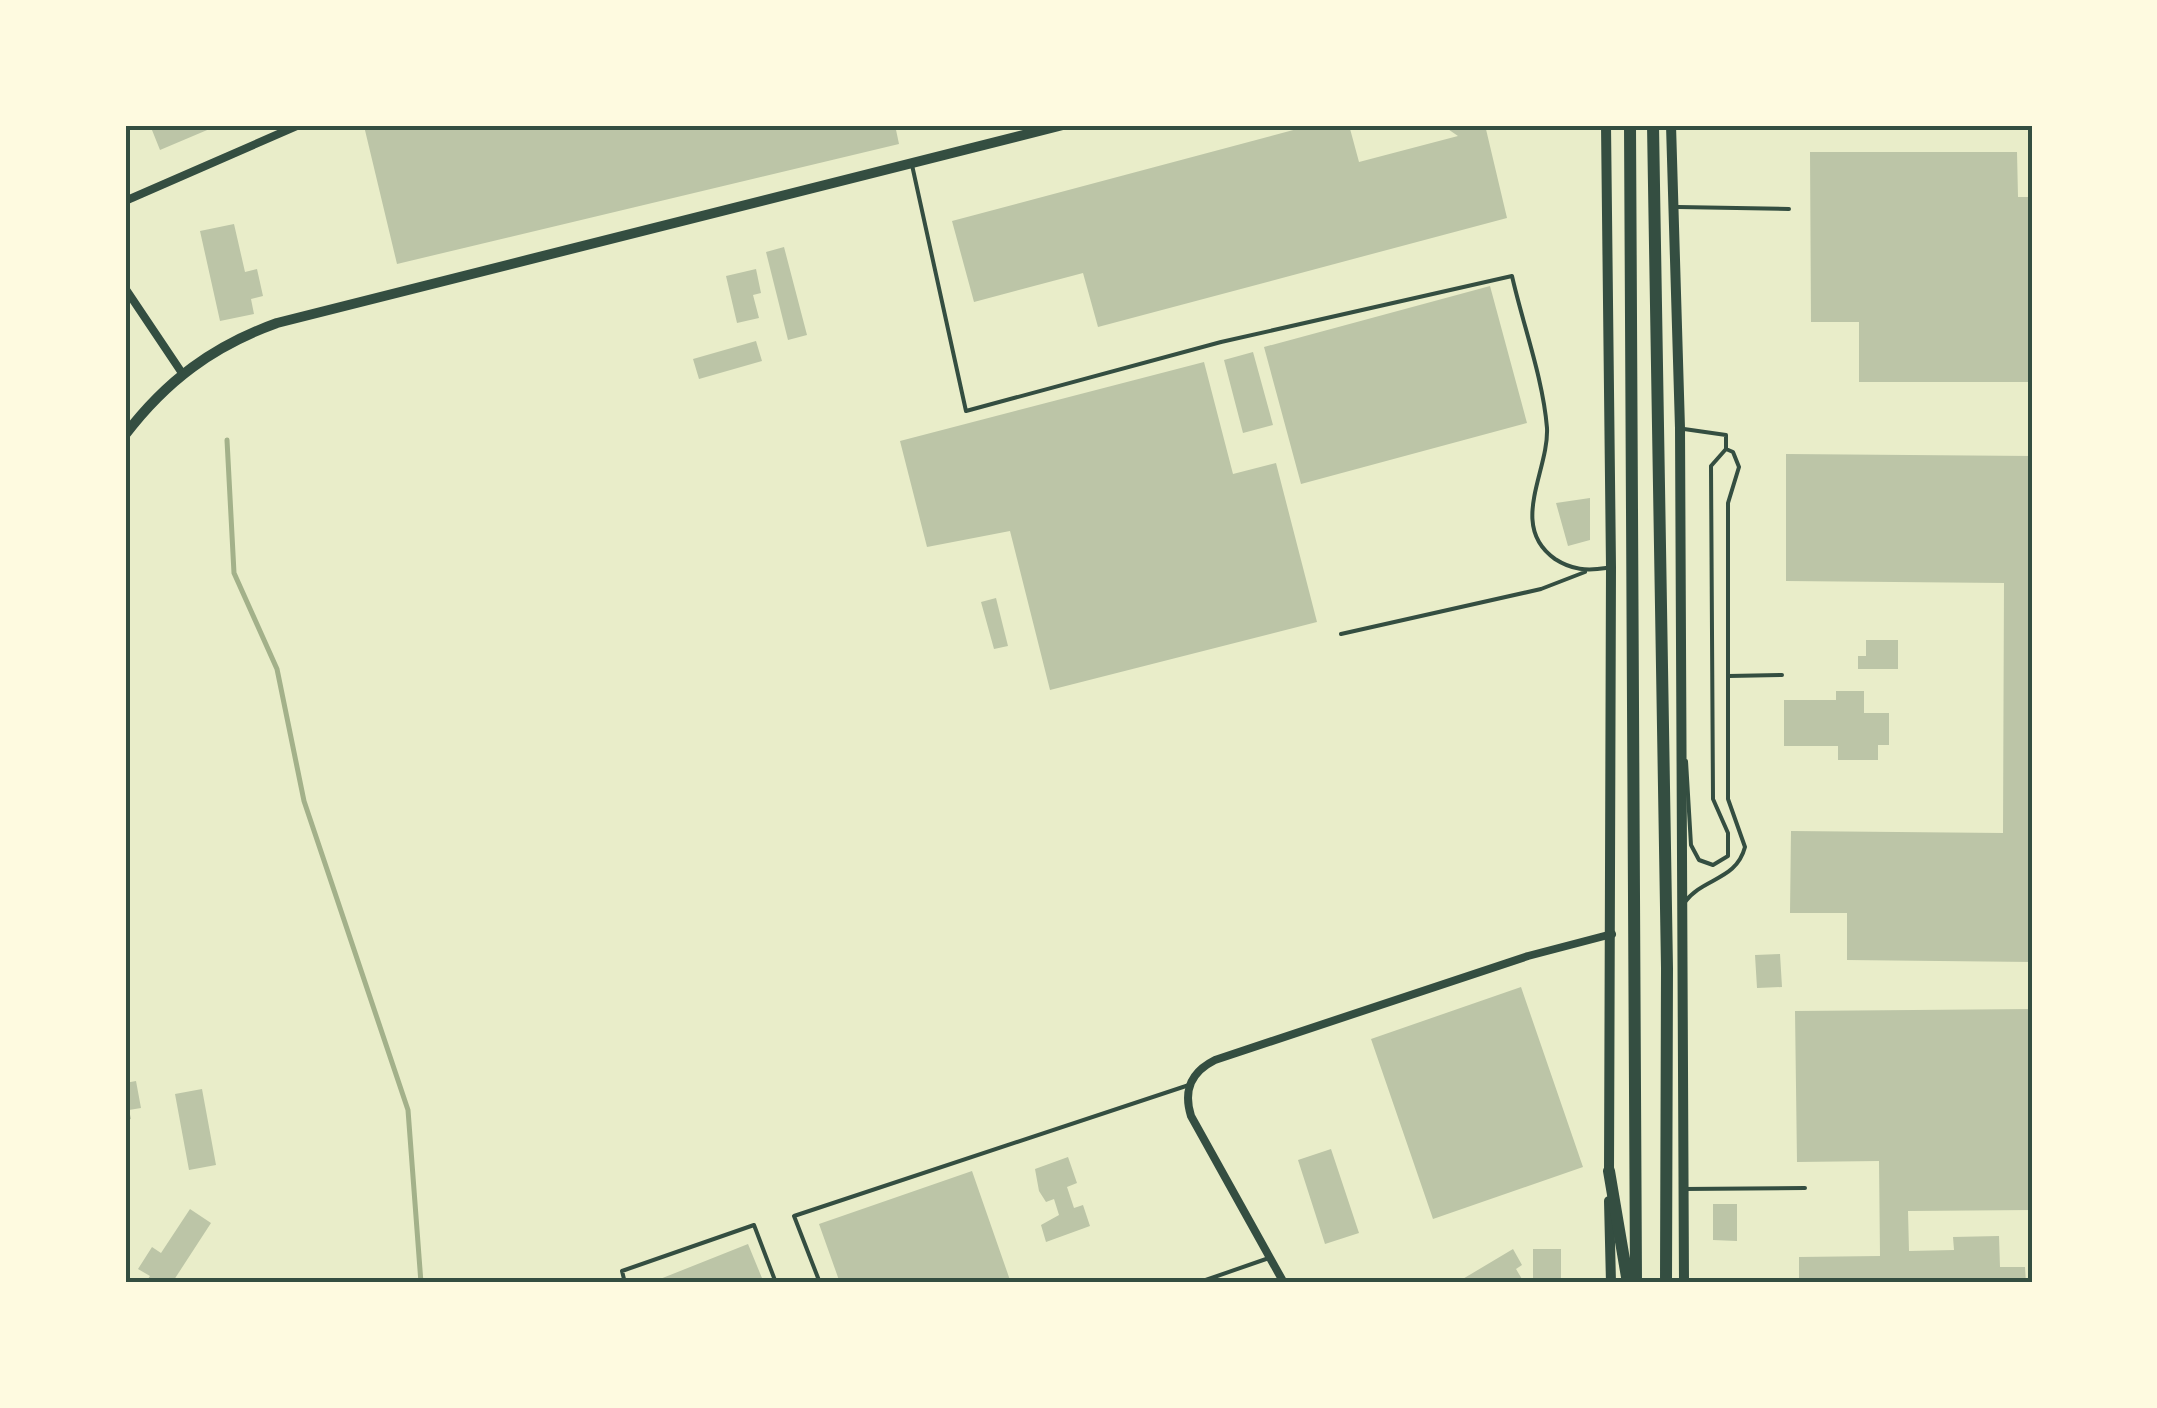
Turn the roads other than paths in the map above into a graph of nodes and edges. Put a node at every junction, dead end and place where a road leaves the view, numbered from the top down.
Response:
1 (299, 125) edge
2 (1063, 125) edge
3 (1606, 125) edge
4 (1630, 125) edge
5 (1653, 125) edge
6 (1671, 125) edge
7 (912, 163) junction
8 (125, 201) edge
9 (1673, 207) junction
10 (1789, 209) dead end
11 (125, 288) edge
12 (182, 374) junction
13 (1680, 428) junction
14 (125, 435) edge
15 (1726, 449) junction
16 (1611, 567) junction
17 (1585, 572) junction
18 (1341, 634) dead end
19 (1782, 675) dead end
20 (1729, 676) junction
21 (1681, 738) junction
22 (1682, 907) junction
23 (1612, 934) junction
24 (1189, 1085) junction
25 (1609, 1171) junction
26 (1804, 1188) dead end
27 (1684, 1189) junction
28 (1270, 1258) junction
29 (1279, 1281) edge
30 (626, 1283) edge
31 (776, 1283) edge
32 (820, 1283) edge
33 (1197, 1283) edge
34 (1611, 1283) edge
35 (1628, 1283) edge
36 (1636, 1283) edge
37 (1666, 1283) edge
38 (1684, 1283) edge

1 - 8 street
2 - 7 street
3 - 16 street
4 - 36 highway
5 - 37 highway
6 - 9 street
7 - 12 street
7 - 17 lane
9 - 10 lane
9 - 13 street
11 - 12 street
12 - 14 street
13 - 15 lane
13 - 21 street
15 - 20 lane
15 - 21 lane
16 - 17 lane
16 - 23 street
17 - 18 lane
19 - 20 lane
20 - 22 lane
21 - 22 street
22 - 27 street
23 - 24 street
23 - 25 street
24 - 28 street
24 - 32 lane
25 - 34 street
25 - 35 highway
26 - 27 lane
27 - 38 street
28 - 29 street
28 - 33 lane
30 - 31 lane

